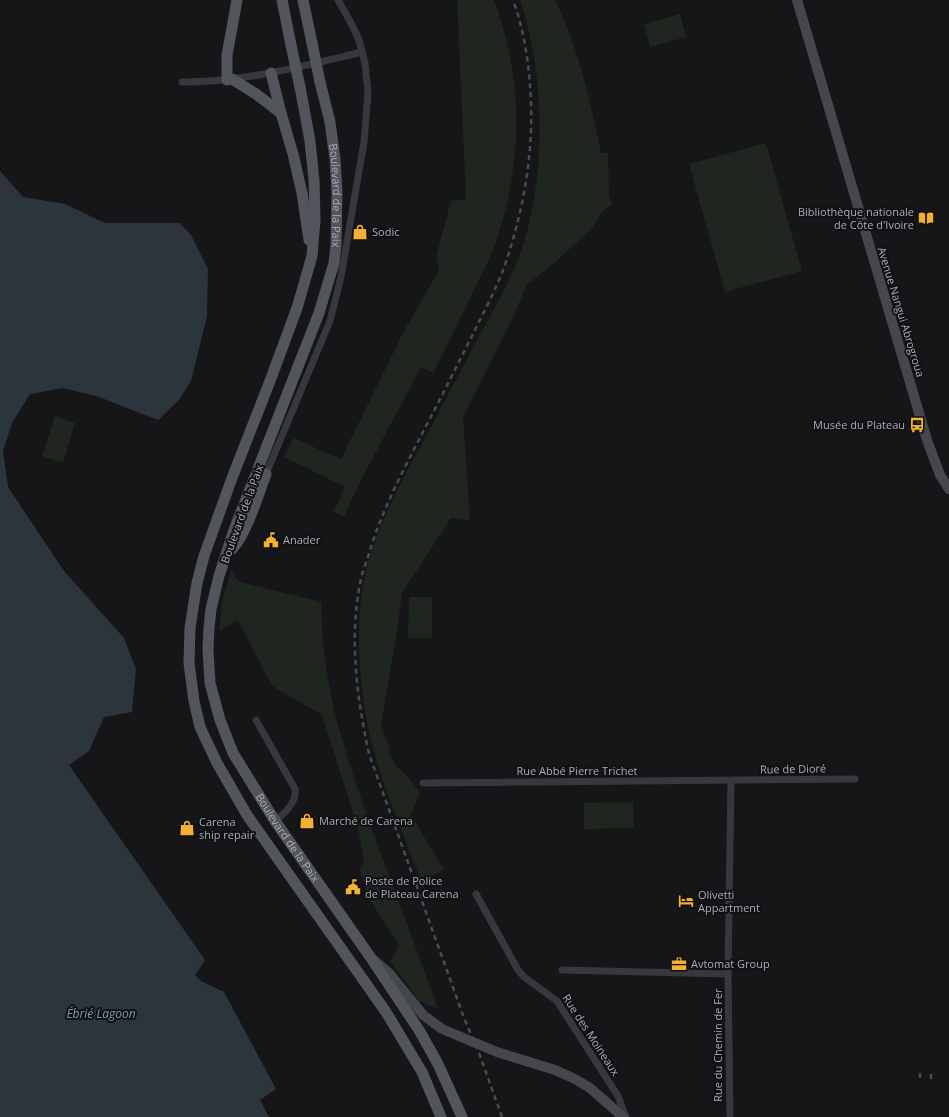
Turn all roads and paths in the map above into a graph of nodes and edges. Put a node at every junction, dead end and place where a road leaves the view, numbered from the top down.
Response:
1 (237, 0) edge
2 (282, 0) edge
3 (303, 0) edge
4 (338, 0) edge
5 (797, 0) edge
6 (362, 52) junction
7 (271, 73) junction
8 (230, 79) junction
9 (182, 82) dead end
10 (281, 112) junction
11 (312, 256) junction
12 (266, 474) joint
13 (949, 490) edge
14 (227, 553) junction
15 (256, 720) dead end
16 (855, 779) dead end
17 (731, 781) junction
18 (423, 783) dead end
19 (274, 821) junction
20 (476, 894) dead end
21 (371, 958) junction
22 (562, 970) dead end
23 (728, 974) junction
24 (435, 1102) junction
25 (437, 1117) edge
26 (441, 1117) edge
27 (462, 1117) edge
28 (624, 1117) edge
29 (730, 1117) edge

1 - 8 main road
2 - 11 main road, Boulevard de la Paix, bridge
3 - 14 main road, Boulevard de la Paix, bridge
4 - 6 street
5 - 13 main road, Avenue Nangui Abrogroua
6 - 7 street
6 - 12 street
7 - 8 street
7 - 10 main road
8 - 9 street
8 - 10 main road
10 - 11 main road
11 - 24 main road, Boulevard de la Paix
12 - 14 main road
14 - 19 main road, Boulevard de la Paix
15 - 19 street
16 - 17 street, Rue de Dioré
17 - 18 street, Rue Abbé Pierre Trichet
17 - 23 street, Rue du Chemin de Fer
19 - 21 main road, Boulevard de la Paix
20 - 28 street, Rue des Moineaux
21 - 27 main road, Boulevard de la Paix
21 - 28 main road
22 - 23 street
23 - 29 street, Rue du Chemin de Fer
24 - 25 main road
24 - 26 main road, Boulevard de la Paix

